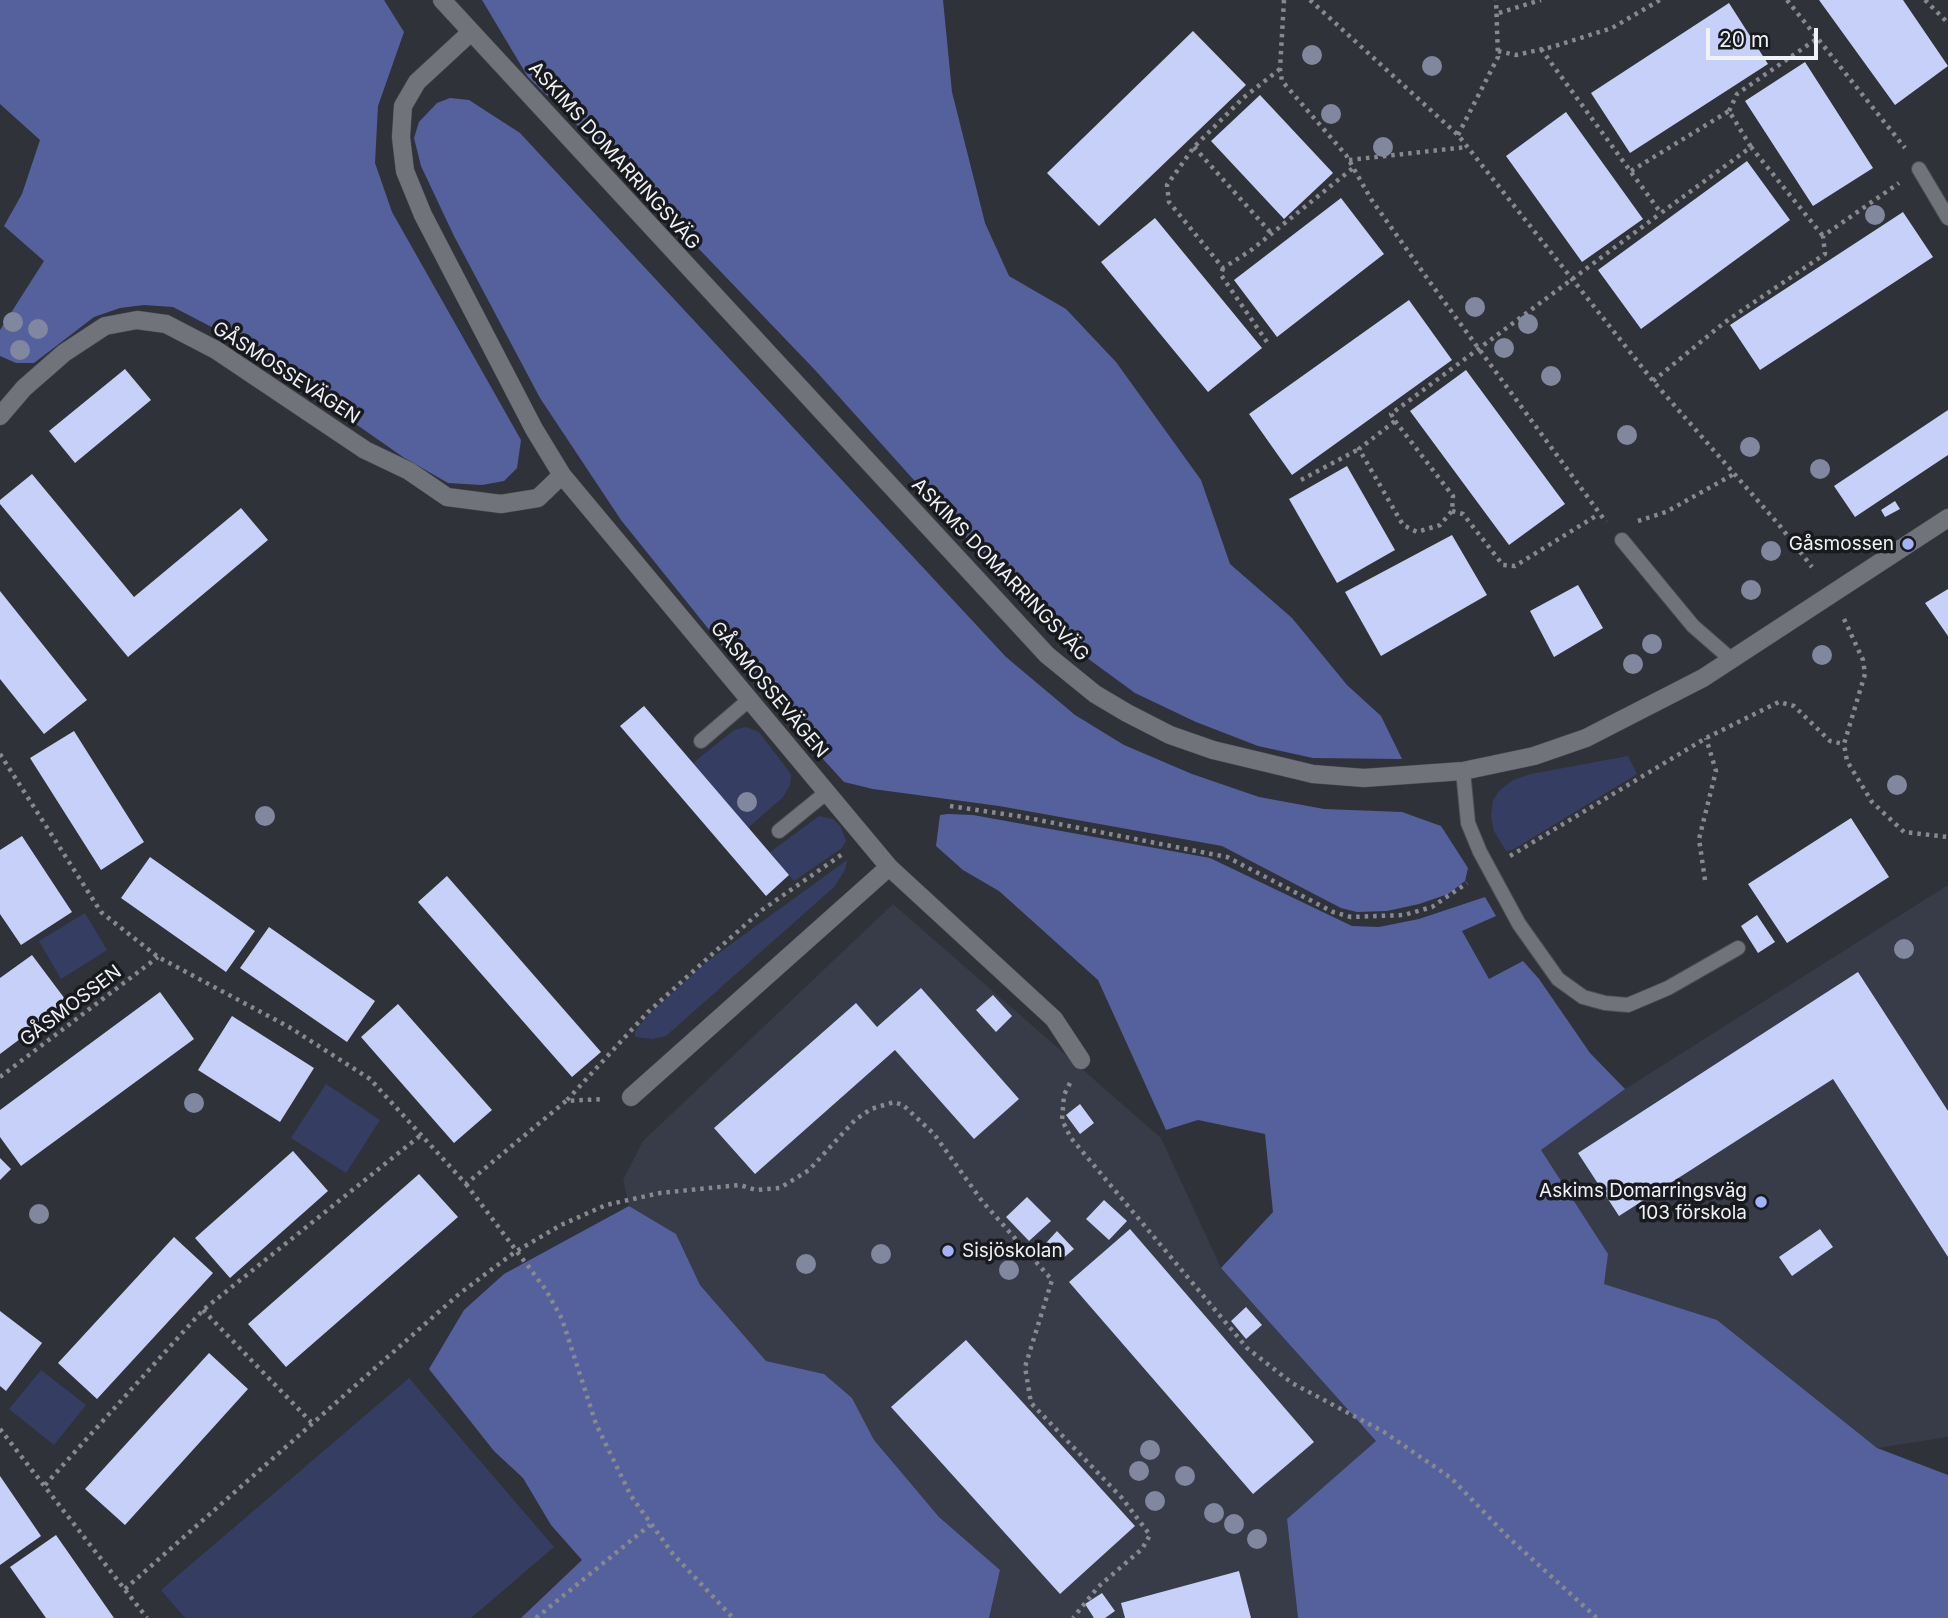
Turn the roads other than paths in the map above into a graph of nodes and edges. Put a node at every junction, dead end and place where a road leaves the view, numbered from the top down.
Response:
1 (442, 0) edge
2 (470, 33) junction
3 (1919, 169) road end
4 (1948, 218) edge
5 (0, 416) edge
6 (562, 475) junction
7 (1948, 518) edge
8 (1622, 540) road end
9 (1732, 660) junction
10 (750, 699) junction
11 (701, 741) dead end
12 (1463, 771) junction
13 (827, 792) junction
14 (779, 831) dead end
15 (889, 867) junction
16 (1738, 948) dead end
17 (1080, 1060) road end
18 (631, 1097) road end

1 - 2 street, ASKIMS DOMARRINGSVÄG
2 - 6 street, GÅSMOSSEVÄGEN
2 - 12 street, ASKIMS DOMARRINGSVÄG
3 - 4 lane
5 - 6 street, GÅSMOSSEVÄGEN
6 - 10 street, GÅSMOSSEVÄGEN
7 - 9 street, ASKIMS DOMARRINGSVÄG
8 - 9 lane
9 - 12 street, ASKIMS DOMARRINGSVÄG
10 - 11 lane
10 - 13 street, GÅSMOSSEVÄGEN
12 - 16 lane
13 - 14 lane
13 - 15 street, GÅSMOSSEVÄGEN
15 - 17 street, GÅSMOSSEVÄGEN
15 - 18 street

